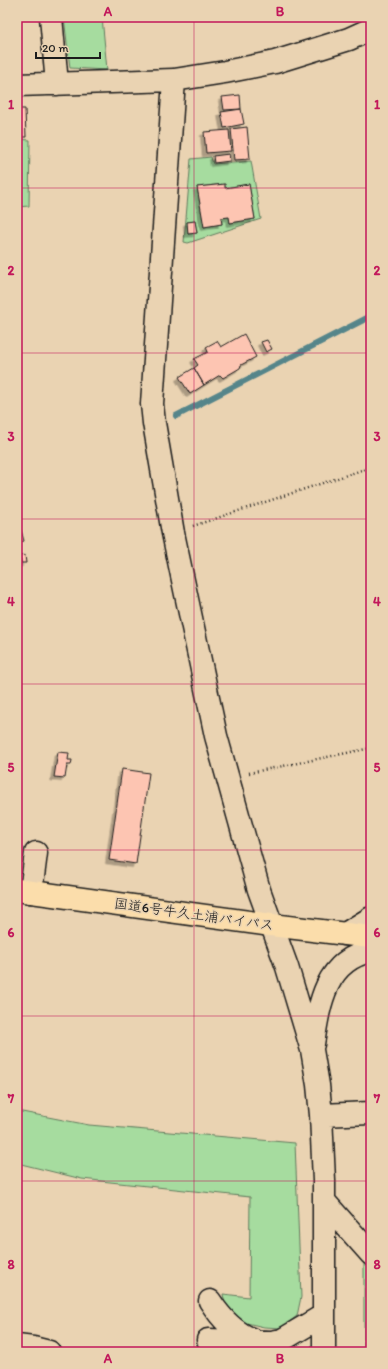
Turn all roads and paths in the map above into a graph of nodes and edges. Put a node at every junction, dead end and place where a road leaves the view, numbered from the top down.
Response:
1 (50, 17) edge
2 (371, 29) edge
3 (174, 80) junction
4 (57, 84) junction
5 (17, 85) edge
6 (371, 467) edge
7 (173, 533) junction
8 (371, 748) edge
9 (227, 778) junction
10 (36, 853) dead end
11 (24, 891) edge
12 (371, 918) edge
13 (271, 925) junction
14 (345, 934) junction
15 (371, 937) edge
16 (371, 951) edge
17 (312, 1050) junction
18 (371, 1113) edge
19 (321, 1115) junction
20 (324, 1201) junction
21 (371, 1254) edge
22 (210, 1301) dead end
23 (324, 1315) junction
24 (208, 1340) dead end
25 (271, 1342) junction
26 (17, 1346) edge
27 (49, 1352) edge
28 (324, 1352) edge

1 - 4 street
2 - 3 street
3 - 4 street
3 - 7 street
4 - 5 street
6 - 7 path
7 - 9 street
8 - 9 path
9 - 13 street
10 - 11 street
11 - 13 highway, 国道6号牛久土浦バイパス
12 - 14 street
13 - 14 highway, 国道6号牛久土浦バイパス
13 - 17 street
14 - 15 highway, 国道6号牛久土浦バイパス
16 - 17 street
17 - 19 street
18 - 19 street
19 - 20 street
20 - 21 street
20 - 23 street
22 - 25 street
23 - 25 street
23 - 28 street
24 - 25 street
26 - 27 street

